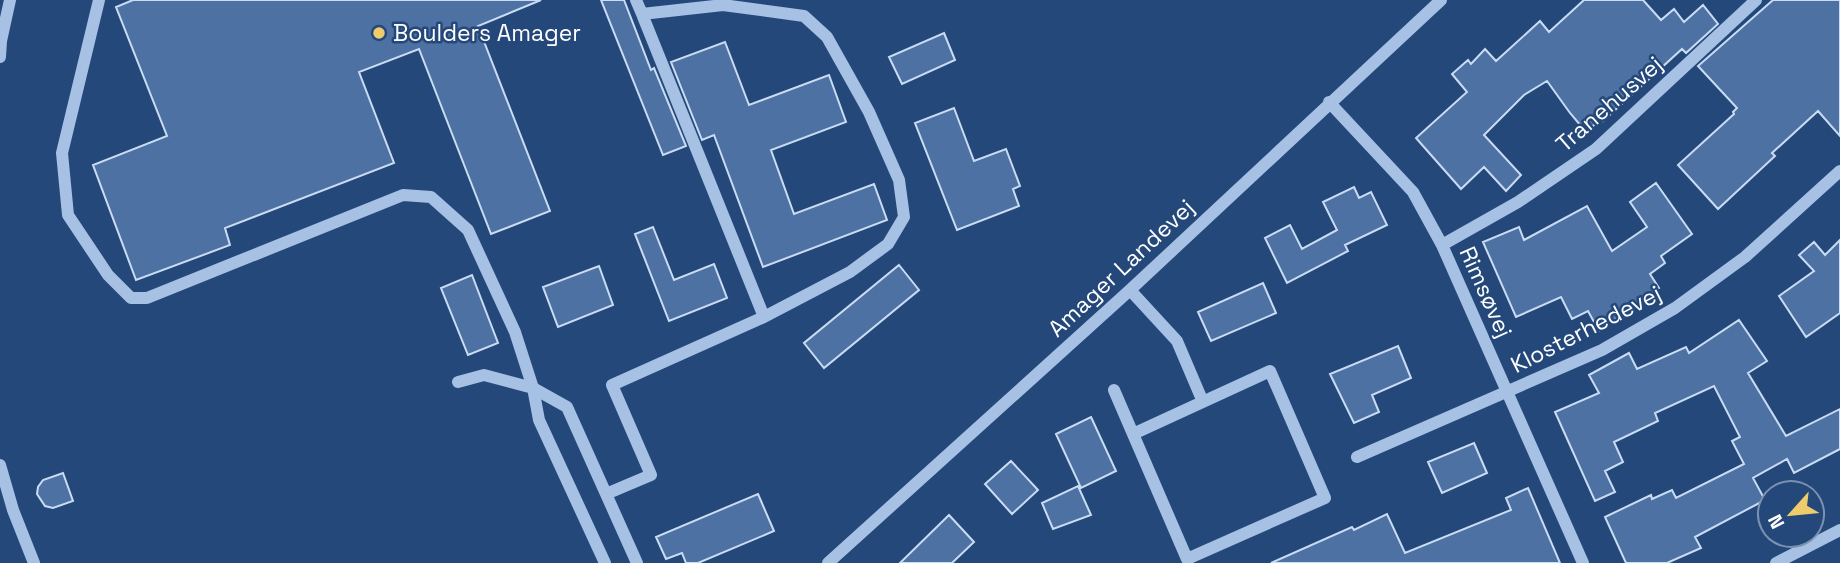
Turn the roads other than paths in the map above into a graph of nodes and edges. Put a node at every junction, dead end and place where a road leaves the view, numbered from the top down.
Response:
1 (10, 0) edge
2 (99, 0) edge
3 (636, 0) edge
4 (1441, 0) edge
5 (1756, 0) edge
6 (642, 14) junction
7 (0, 57) edge
8 (1329, 102) junction
9 (1840, 171) edge
10 (1442, 244) junction
11 (1130, 290) junction
12 (764, 317) junction
13 (458, 382) dead end
14 (533, 388) junction
15 (1114, 390) dead end
16 (1508, 392) junction
17 (1203, 402) junction
18 (1133, 434) junction
19 (1357, 457) dead end
20 (0, 465) edge
21 (606, 494) junction
22 (1840, 530) edge
23 (34, 563) edge
24 (605, 563) edge
25 (638, 563) edge
26 (828, 563) edge
27 (1583, 563) edge
28 (1776, 563) edge

1 - 7 street
2 - 14 street
3 - 6 street
4 - 8 street, Amager Landevej
5 - 10 street, Tranehusvej
6 - 12 street
6 - 12 street
8 - 10 street, Rimsøvej
8 - 11 street, Amager Landevej
9 - 16 street, Klosterhedevej
10 - 16 street, Rimsøvej
11 - 17 street
11 - 26 street, Amager Landevej
12 - 21 street
13 - 14 street
14 - 21 street
14 - 24 street
15 - 18 street
16 - 19 street, Klosterhedevej
16 - 27 street, Rimsøvej
17 - 18 street
17 - 18 street
20 - 23 street
21 - 25 street
22 - 28 street

